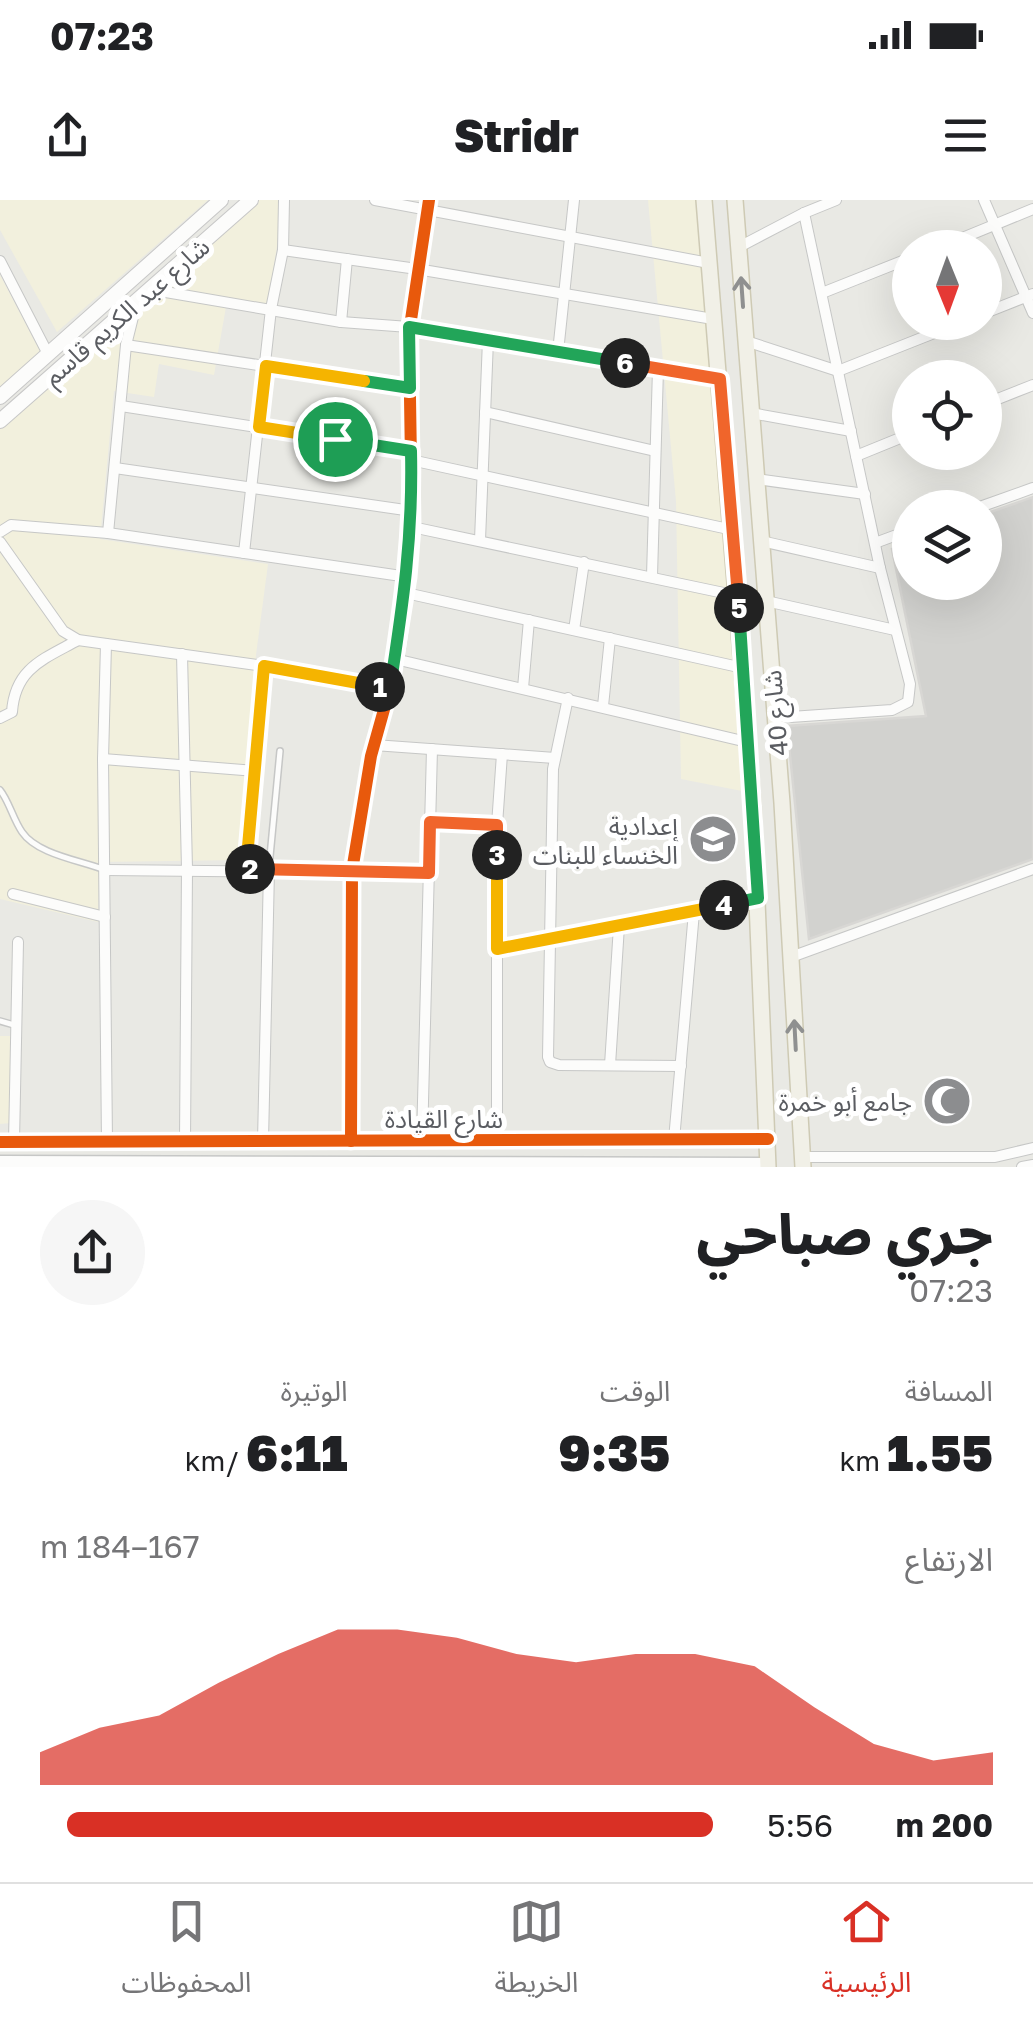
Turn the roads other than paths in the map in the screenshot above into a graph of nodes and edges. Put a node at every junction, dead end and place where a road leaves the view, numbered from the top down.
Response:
1 (221, 200) edge
2 (251, 200) edge
3 (284, 200) edge
4 (374, 200) edge
5 (574, 200) edge
6 (704, 200) edge
7 (735, 200) edge
8 (836, 200) edge
9 (984, 200) edge
10 (428, 204) edge
11 (1033, 209) edge
12 (804, 213) junction
13 (995, 225) junction
14 (983, 230) edge
15 (570, 238) junction
16 (738, 247) junction
17 (283, 250) junction
18 (347, 259) junction
19 (0, 261) edge
20 (710, 263) junction
21 (892, 265) edge
22 (417, 269) junction
23 (142, 293) junction
24 (822, 293) junction
25 (564, 295) junction
26 (1030, 296) edge
27 (1002, 307) edge
28 (271, 309) junction
29 (1033, 313) edge
30 (713, 319) junction
31 (341, 322) junction
32 (409, 327) junction
33 (488, 340) junction
34 (916, 340) edge
35 (746, 341) junction
36 (126, 345) junction
37 (558, 352) junction
38 (48, 354) junction
39 (266, 366) junction
40 (658, 368) junction
41 (838, 371) junction
42 (720, 379) junction
43 (1033, 385) edge
44 (410, 388) junction
45 (0, 397) edge
46 (1002, 397) edge
47 (121, 406) junction
48 (485, 412) junction
49 (751, 413) junction
50 (0, 420) edge
51 (259, 427) junction
52 (851, 431) junction
53 (892, 441) edge
54 (655, 450) junction
55 (411, 456) junction
56 (856, 456) junction
57 (115, 468) junction
58 (482, 476) junction
59 (756, 479) junction
60 (252, 488) junction
61 (1033, 488) edge
62 (864, 494) junction
63 (1002, 499) edge
64 (412, 511) junction
65 (654, 514) junction
66 (412, 527) junction
67 (0, 532) edge
68 (108, 533) junction
69 (733, 534) junction
70 (892, 536) edge
71 (761, 539) junction
72 (480, 540) junction
73 (0, 542) edge
74 (875, 542) junction
75 (244, 553) junction
76 (584, 562) junction
77 (880, 568) junction
78 (736, 572) junction
79 (764, 573) junction
80 (652, 576) junction
81 (408, 577) junction
82 (406, 594) junction
83 (738, 596) junction
84 (766, 601) junction
85 (529, 620) junction
86 (574, 630) junction
87 (896, 630) junction
88 (610, 638) junction
89 (78, 640) junction
90 (106, 644) junction
91 (182, 654) junction
92 (394, 659) junction
93 (264, 666) junction
94 (743, 668) junction
95 (390, 688) junction
96 (523, 688) junction
97 (568, 698) junction
98 (604, 706) junction
99 (0, 718) edge
100 (776, 718) junction
101 (747, 742) junction
102 (374, 745) junction
103 (432, 749) junction
104 (280, 751) dead end
105 (502, 754) junction
106 (555, 758) junction
107 (103, 759) junction
108 (185, 766) junction
109 (256, 771) junction
110 (0, 790) edge
111 (4, 810) edge
112 (430, 822) junction
113 (497, 825) junction
114 (186, 868) junction
115 (246, 869) junction
116 (104, 870) junction
117 (269, 870) junction
118 (352, 870) junction
119 (1033, 870) edge
120 (429, 873) junction
121 (13, 894) dead end
122 (758, 898) junction
123 (694, 912) junction
124 (105, 917) junction
125 (619, 926) junction
126 (549, 939) junction
127 (18, 942) dead end
128 (497, 949) junction
129 (791, 957) junction
130 (0, 1021) edge
131 (17, 1026) junction
132 (610, 1066) junction
133 (681, 1066) junction
134 (768, 1139) junction
135 (422, 1140) junction
136 (498, 1140) junction
137 (674, 1140) junction
138 (264, 1141) junction
139 (352, 1141) junction
140 (7, 1142) edge
141 (107, 1142) junction
142 (185, 1142) junction
143 (1033, 1148) edge
144 (0, 1162) edge
145 (803, 1162) edge
146 (62, 1164) edge
147 (161, 1164) edge
148 (1033, 1164) edge
149 (343, 1165) edge
150 (422, 1165) edge
151 (531, 1165) edge
152 (768, 1166) edge
153 (1022, 1167) edge

1 - 38 main road, شارع عبد الكريم قاسم
2 - 23 main road, شارع عبد الكريم قاسم
3 - 17 street
4 - 10 street
5 - 15 street
6 - 20 main road, شارع 40
7 - 16 main road, شارع 40
8 - 12 street
9 - 13 street
10 - 15 street
10 - 22 street
11 - 13 street
12 - 16 street
12 - 24 street
13 - 14 street
13 - 26 street
15 - 20 street
15 - 25 street
35 -> 16 main road, شارع 40
17 - 18 street
17 - 28 street
18 - 22 street
18 - 31 street
19 - 38 street
20 - 30 main road, شارع 40
21 - 24 street
22 - 25 street
22 - 32 street
23 - 28 street
23 - 36 street
23 - 50 main road, شارع عبد الكريم قاسم
24 - 41 street
25 - 30 street
25 - 37 street
26 - 27 street
26 - 29 street
28 - 31 street
28 - 39 street
30 - 42 main road, شارع 40
31 - 32 street
32 - 33 street
32 - 44 street
33 - 37 street
33 - 48 street
34 - 41 street
35 - 41 street
35 - 49 main road, شارع 40
36 - 39 street
36 - 47 street
37 - 40 street
38 - 45 main road, شارع عبد الكريم قاسم
39 - 44 street
39 - 51 street
40 - 42 street
40 - 54 street
41 - 52 street
42 - 69 main road, شارع 40
43 - 46 street
44 - 55 street
47 - 51 street
47 - 57 street
48 - 54 street
48 - 58 street
49 - 52 street
49 - 59 main road, شارع 40
51 - 55 street
51 - 60 street
52 - 56 street
53 - 56 street
54 - 65 street
55 - 58 street
55 - 64 street
56 - 62 street
57 - 60 street
57 - 68 street
58 - 65 street
58 - 72 street
59 - 62 street
59 - 71 main road, شارع 40
60 - 64 street
60 - 75 street
61 - 63 street
62 - 74 street
64 - 66 street
65 - 69 street
65 - 80 street
66 - 72 street
66 - 81 street
67 - 68 street
68 - 75 street
69 - 71 main road
69 - 78 main road, شارع 40
70 - 74 street
71 - 77 street
71 - 79 main road, شارع 40
72 - 76 street
73 - 89 street
74 - 77 street
75 - 81 street
76 - 80 street
76 - 86 street
77 - 87 street
78 - 79 main road
78 - 83 main road, شارع 40
79 - 84 main road, شارع 40
80 - 83 street
81 - 82 street
82 - 85 street
82 - 92 street
83 - 94 main road, شارع 40
84 - 87 street
84 - 100 main road, شارع 40
85 - 86 street
85 - 96 street
86 - 88 street
87 - 100 street
88 - 94 street
88 - 98 street
89 - 90 street
89 - 99 street
90 - 91 street
90 - 107 street
91 - 93 street
91 - 108 street
92 - 95 street
92 - 96 street
93 - 95 street
93 - 109 street
94 - 101 main road, شارع 40
95 - 102 street
96 - 97 street
97 - 98 street
97 - 106 street
98 - 101 street
100 - 129 main road, شارع 40
101 - 122 main road, شارع 40
102 - 103 street
102 - 118 street
103 - 105 street
103 - 112 street
104 - 117 lane
105 - 106 street
105 - 113 street
106 - 126 street
107 - 108 street
107 - 116 street
108 - 109 street
108 - 114 street
109 - 115 street
110 - 111 lane
111 - 116 lane
112 - 113 street
112 - 120 street
113 - 128 street
114 - 115 street
114 - 116 street
114 - 142 street
115 - 117 street
116 - 124 street
117 - 118 street
117 - 138 street
118 - 120 street
118 - 139 street
119 - 129 street
120 - 135 street
121 - 124 street
122 - 123 street
122 - 134 main road, شارع 40
123 - 125 street
123 - 133 street
124 - 141 street
125 - 126 street
125 - 132 street
126 - 128 street
126 - 132 street
127 - 131 street
128 - 136 street
145 -> 129 main road, شارع 40
130 - 131 lane
131 - 140 street
132 - 133 street
133 - 137 street
134 - 137 street, شارع القيادة
134 - 152 main road, شارع 40
135 - 136 street, شارع القيادة
135 - 139 street, شارع القيادة
135 - 150 street
136 - 137 street, شارع القيادة
138 - 139 street, شارع القيادة
138 - 142 street, شارع القيادة
140 - 141 street, شارع القيادة
141 - 142 street, شارع القيادة
143 - 145 street
144 - 146 street, شارع القيادة
146 - 147 street, شارع القيادة
147 - 149 street, شارع القيادة
148 - 153 street
149 - 150 street, شارع القيادة
150 - 151 street, شارع القيادة
151 - 152 street, شارع القيادة

